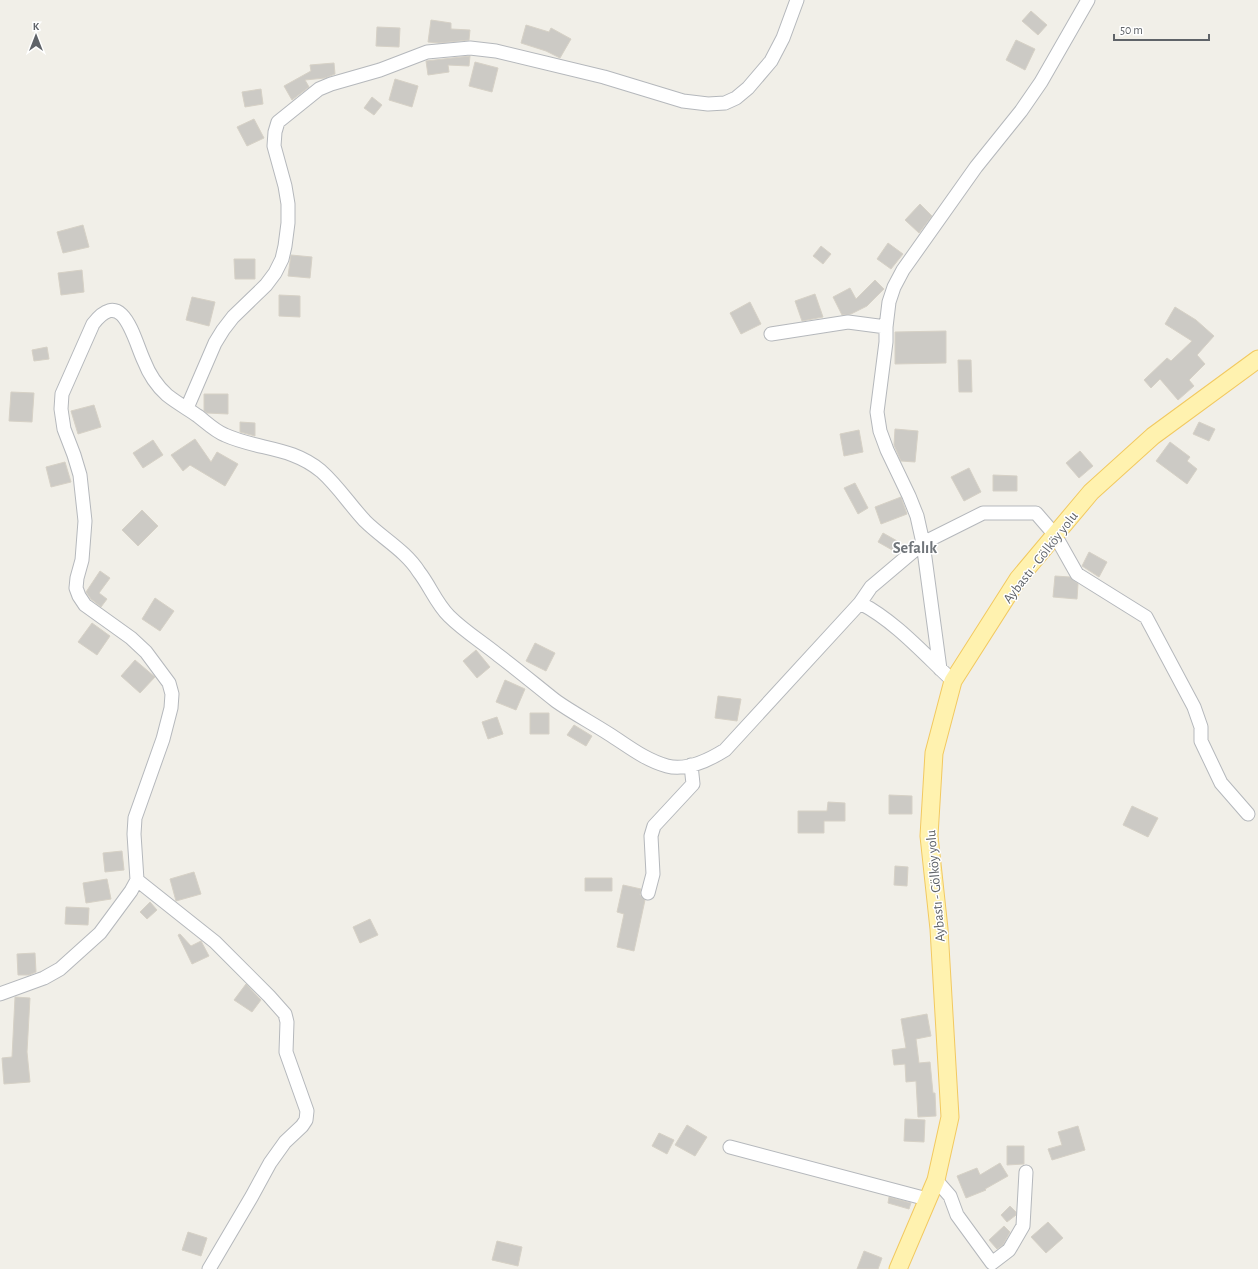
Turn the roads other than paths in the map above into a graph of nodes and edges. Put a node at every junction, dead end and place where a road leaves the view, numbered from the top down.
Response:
1 (797, 0) edge
2 (1088, 0) edge
3 (886, 326) junction
4 (771, 334) dead end
5 (1258, 359) edge
6 (187, 408) junction
7 (1055, 535) junction
8 (923, 543) junction
9 (860, 603) junction
10 (940, 669) junction
11 (953, 681) junction
12 (691, 765) junction
13 (1248, 814) dead end
14 (137, 880) junction
15 (648, 893) dead end
16 (0, 994) edge
17 (730, 1147) dead end
18 (1026, 1172) dead end
19 (936, 1180) junction
20 (928, 1199) junction
21 (209, 1269) edge
22 (898, 1269) edge

1 - 6 street
2 - 3 street
3 - 4 street
3 - 8 street
5 - 7 main road, Aybastı - Gölköy yolu
6 - 12 street
6 - 14 street
7 - 8 street
7 - 11 main road, Aybastı - Gölköy yolu
7 - 13 street
8 - 9 street
8 - 10 street
9 - 10 street
9 - 12 street
10 - 11 street
11 - 19 main road, Aybastı - Gölköy yolu
12 - 15 street
14 - 16 street
14 - 21 street
17 - 20 street
18 - 19 street
19 - 20 main road, Aybastı - Gölköy yolu
20 - 22 main road, Aybastı - Gölköy yolu

